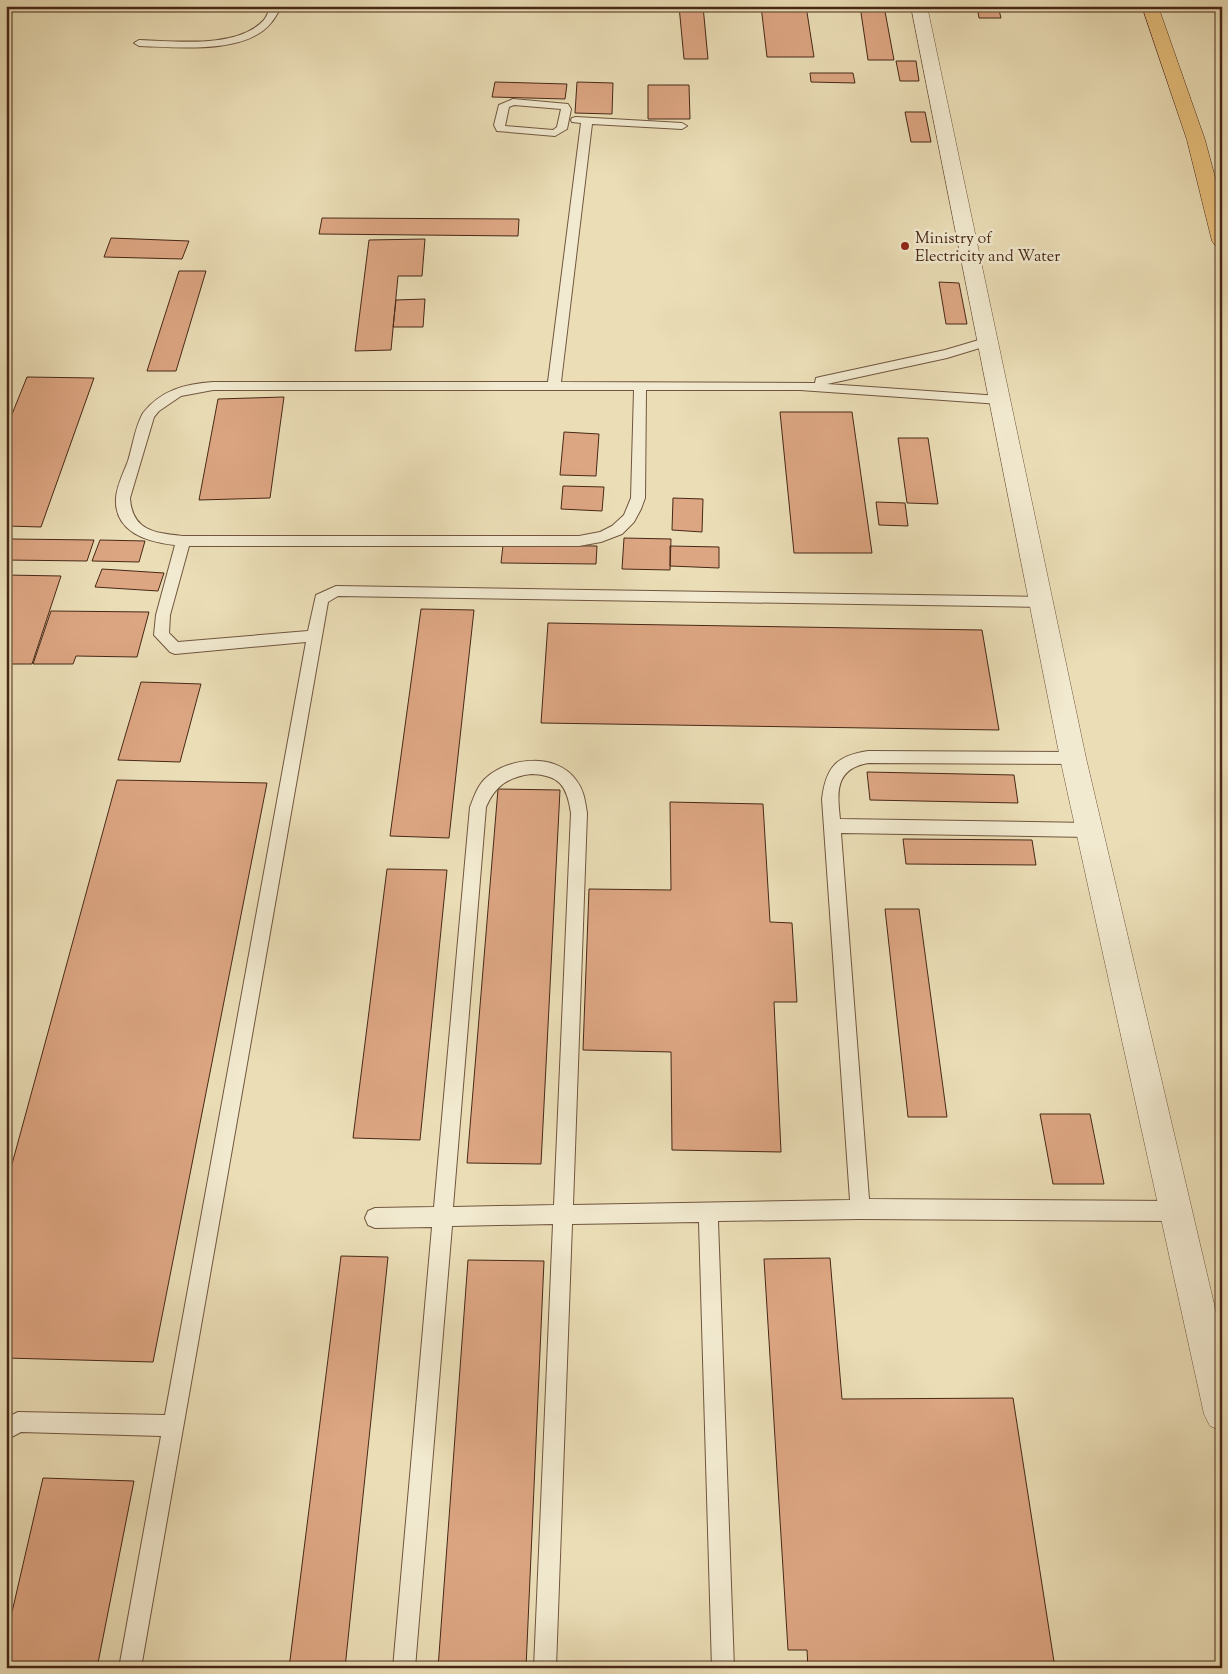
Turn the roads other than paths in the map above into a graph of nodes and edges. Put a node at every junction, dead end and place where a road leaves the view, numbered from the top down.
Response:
1 (277, 6) edge
2 (918, 6) edge
3 (1150, 6) edge
4 (139, 43) dead end
5 (564, 120) junction
6 (587, 121) junction
7 (682, 126) dead end
8 (1196, 140) junction
9 (1222, 197) edge
10 (1222, 241) edge
11 (989, 341) junction
12 (554, 386) junction
13 (640, 386) junction
14 (800, 386) junction
15 (1000, 400) junction
16 (183, 541) junction
17 (1043, 602) junction
18 (315, 636) junction
19 (1073, 758) junction
20 (832, 826) junction
21 (1089, 830) junction
22 (860, 1209) junction
23 (1175, 1211) junction
24 (708, 1212) junction
25 (442, 1215) junction
26 (564, 1215) junction
27 (375, 1218) dead end
28 (1222, 1414) edge
29 (174, 1426) junction
30 (6, 1430) edge
31 (130, 1668) edge
32 (404, 1668) edge
33 (545, 1668) edge
34 (723, 1668) edge

1 - 4 lane
2 - 11 street
3 - 8 highway
5 - 5 lane
5 - 6 lane
6 - 7 lane
6 - 12 lane
8 - 9 highway
8 - 10 highway
11 - 14 lane
11 - 15 street
12 - 13 lane
12 - 16 lane
13 - 14 lane
13 - 16 lane
14 - 15 lane
15 - 17 street
16 - 18 lane
17 - 18 lane
17 - 19 street
18 - 29 lane
19 - 20 lane
19 - 21 street
20 - 21 lane
20 - 22 lane
21 - 23 street
22 - 23 lane
22 - 24 lane
23 - 28 street
24 - 26 lane
24 - 34 lane
25 - 26 lane
25 - 26 lane
25 - 27 lane
25 - 32 lane
26 - 33 lane
29 - 30 lane
29 - 31 lane

